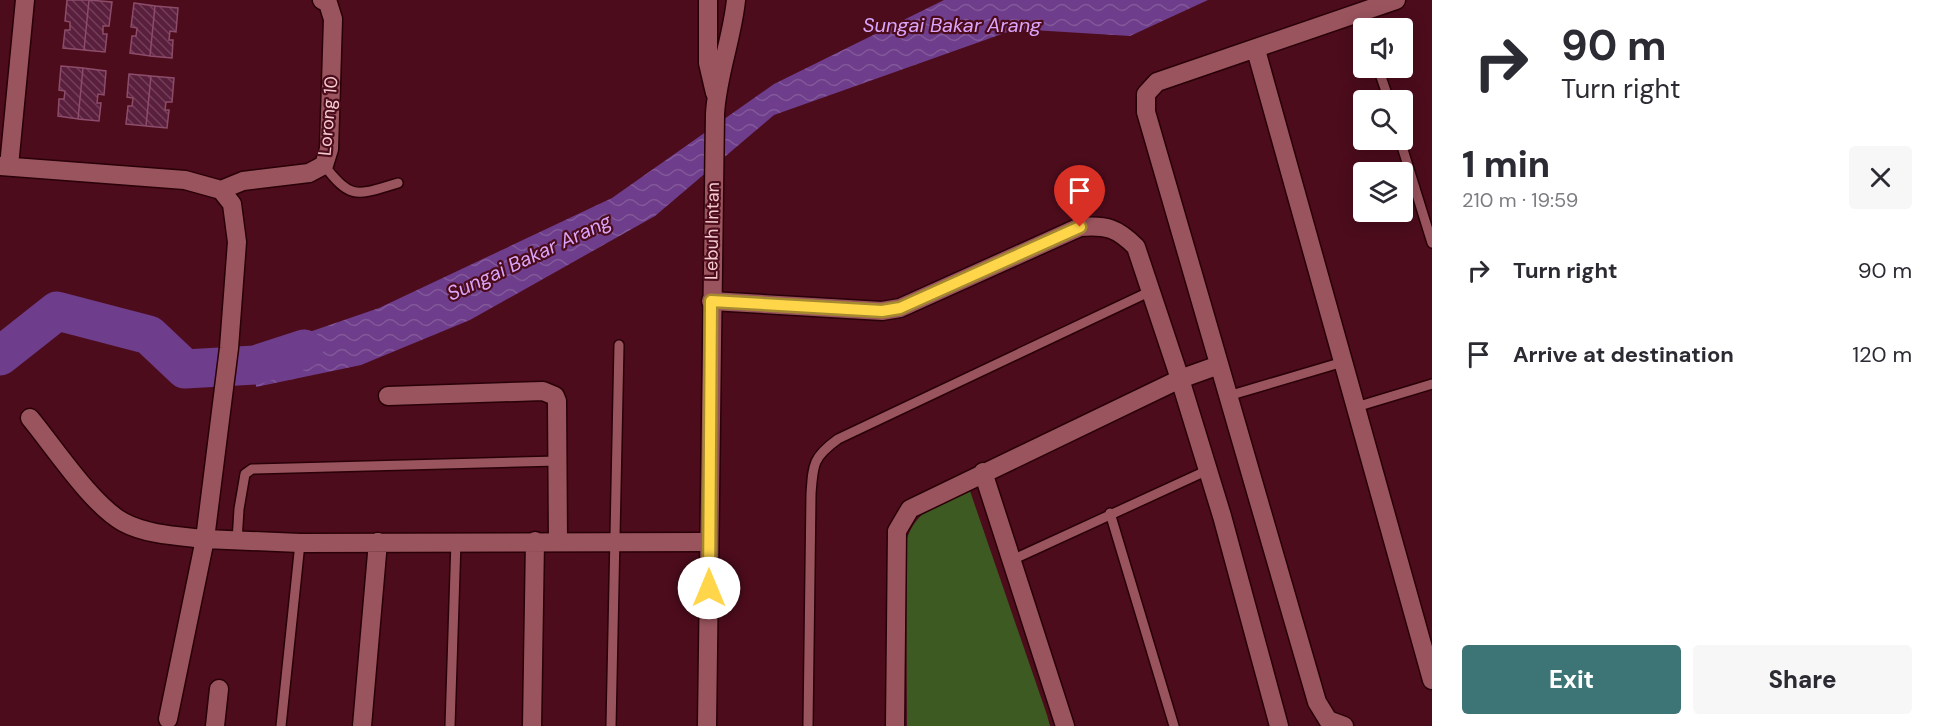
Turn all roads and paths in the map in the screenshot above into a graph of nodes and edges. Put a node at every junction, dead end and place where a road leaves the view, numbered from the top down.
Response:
1 (25, 0) edge
2 (322, 0) edge
3 (708, 0) edge
4 (736, 0) edge
5 (1396, 0) edge
6 (1367, 18) edge
7 (1353, 23) edge
8 (1256, 50) junction
9 (716, 95) junction
10 (1404, 150) edge
11 (324, 165) junction
12 (5, 166) edge
13 (398, 183) dead end
14 (221, 190) junction
15 (1432, 243) edge
16 (1151, 291) junction
17 (711, 301) junction
18 (619, 345) dead end
19 (1344, 362) junction
20 (1219, 365) junction
21 (1180, 379) junction
22 (1432, 384) edge
23 (388, 396) dead end
24 (1228, 396) junction
25 (1356, 407) junction
26 (30, 418) dead end
27 (558, 461) junction
28 (1208, 470) junction
29 (983, 472) junction
30 (1110, 513) junction
31 (205, 538) junction
32 (237, 541) junction
33 (456, 541) junction
34 (535, 541) junction
35 (558, 541) junction
36 (613, 542) junction
37 (709, 542) junction
38 (300, 543) junction
39 (378, 543) junction
40 (1012, 560) junction
41 (1432, 680) edge
42 (219, 689) dead end
43 (168, 719) dead end
44 (215, 726) edge
45 (281, 726) edge
46 (362, 726) edge
47 (450, 726) edge
48 (532, 726) edge
49 (611, 726) edge
50 (707, 726) edge
51 (808, 726) edge
52 (895, 726) edge
53 (1065, 726) edge
54 (1174, 726) edge
55 (1280, 726) edge
56 (1344, 726) edge

1 - 12 street
2 - 11 street, Lorong 10
3 - 9 street, Lebuh Intan
4 - 9 street, Lebuh Intan
5 - 6 street
7 - 8 street
8 - 19 street
8 - 20 street
9 - 17 street, Lebuh Intan
10 - 15 lane
11 - 13 lane
11 - 14 street, Lorong 10
12 - 14 street
14 - 31 street
16 - 17 street
16 - 21 street
16 - 51 lane
17 - 37 street, Lebuh Intan
18 - 36 lane
19 - 24 lane
19 - 25 street
20 - 21 street
20 - 24 street
21 - 28 street
21 - 29 street
22 - 25 lane
23 - 27 street
24 - 56 street
25 - 41 street
26 - 31 street
27 - 32 lane
27 - 35 street
28 - 30 lane
28 - 55 street
29 - 40 street
29 - 52 street
30 - 40 lane
30 - 54 lane
31 - 32 street
31 - 43 street
32 - 38 street
33 - 34 street
33 - 39 street
33 - 47 lane
34 - 35 street
34 - 48 street
35 - 36 street
36 - 37 street
36 - 49 lane
37 - 50 street, Lebuh Intan
38 - 39 street
38 - 45 lane
39 - 46 street
40 - 53 street
42 - 44 street

